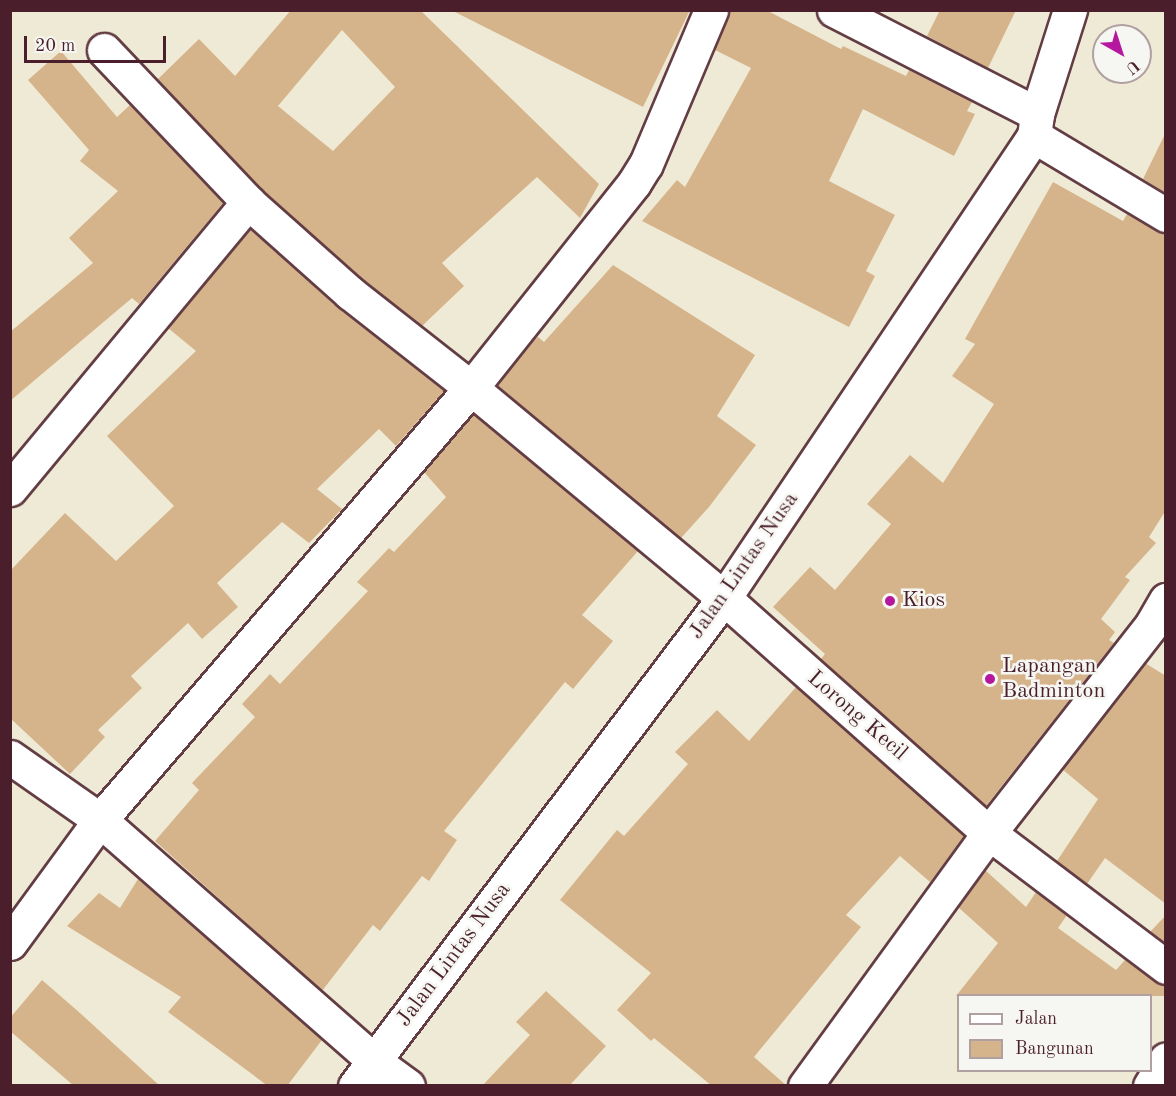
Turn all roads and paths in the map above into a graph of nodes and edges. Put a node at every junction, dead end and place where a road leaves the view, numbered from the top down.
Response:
1 (711, 10) edge
2 (834, 10) edge
3 (1070, 10) edge
4 (104, 50) dead end
5 (1036, 125) junction
6 (248, 202) junction
7 (1166, 215) edge
8 (471, 388) junction
9 (10, 489) edge
10 (724, 598) junction
11 (1166, 600) edge
12 (10, 757) edge
13 (100, 820) junction
14 (990, 833) junction
15 (10, 943) edge
16 (1166, 967) edge
17 (1166, 1059) edge
18 (364, 1073) edge
19 (408, 1086) edge
20 (805, 1086) edge
21 (1150, 1086) edge

1 - 8 main road
2 - 5 main road
3 - 5 main road, Jalan Lintas Nusa
4 - 6 main road, Lorong Kecil
5 - 7 main road
5 - 10 main road, Jalan Lintas Nusa
6 - 8 main road, Lorong Kecil
6 - 9 main road
8 - 10 main road, Lorong Kecil
8 - 13 main road
10 - 14 main road, Lorong Kecil
10 - 18 main road, Jalan Lintas Nusa
11 - 14 main road
12 - 13 main road
13 - 15 main road
13 - 18 main road
14 - 16 main road, Lorong Kecil
14 - 20 main road
17 - 21 main road
18 - 19 main road

